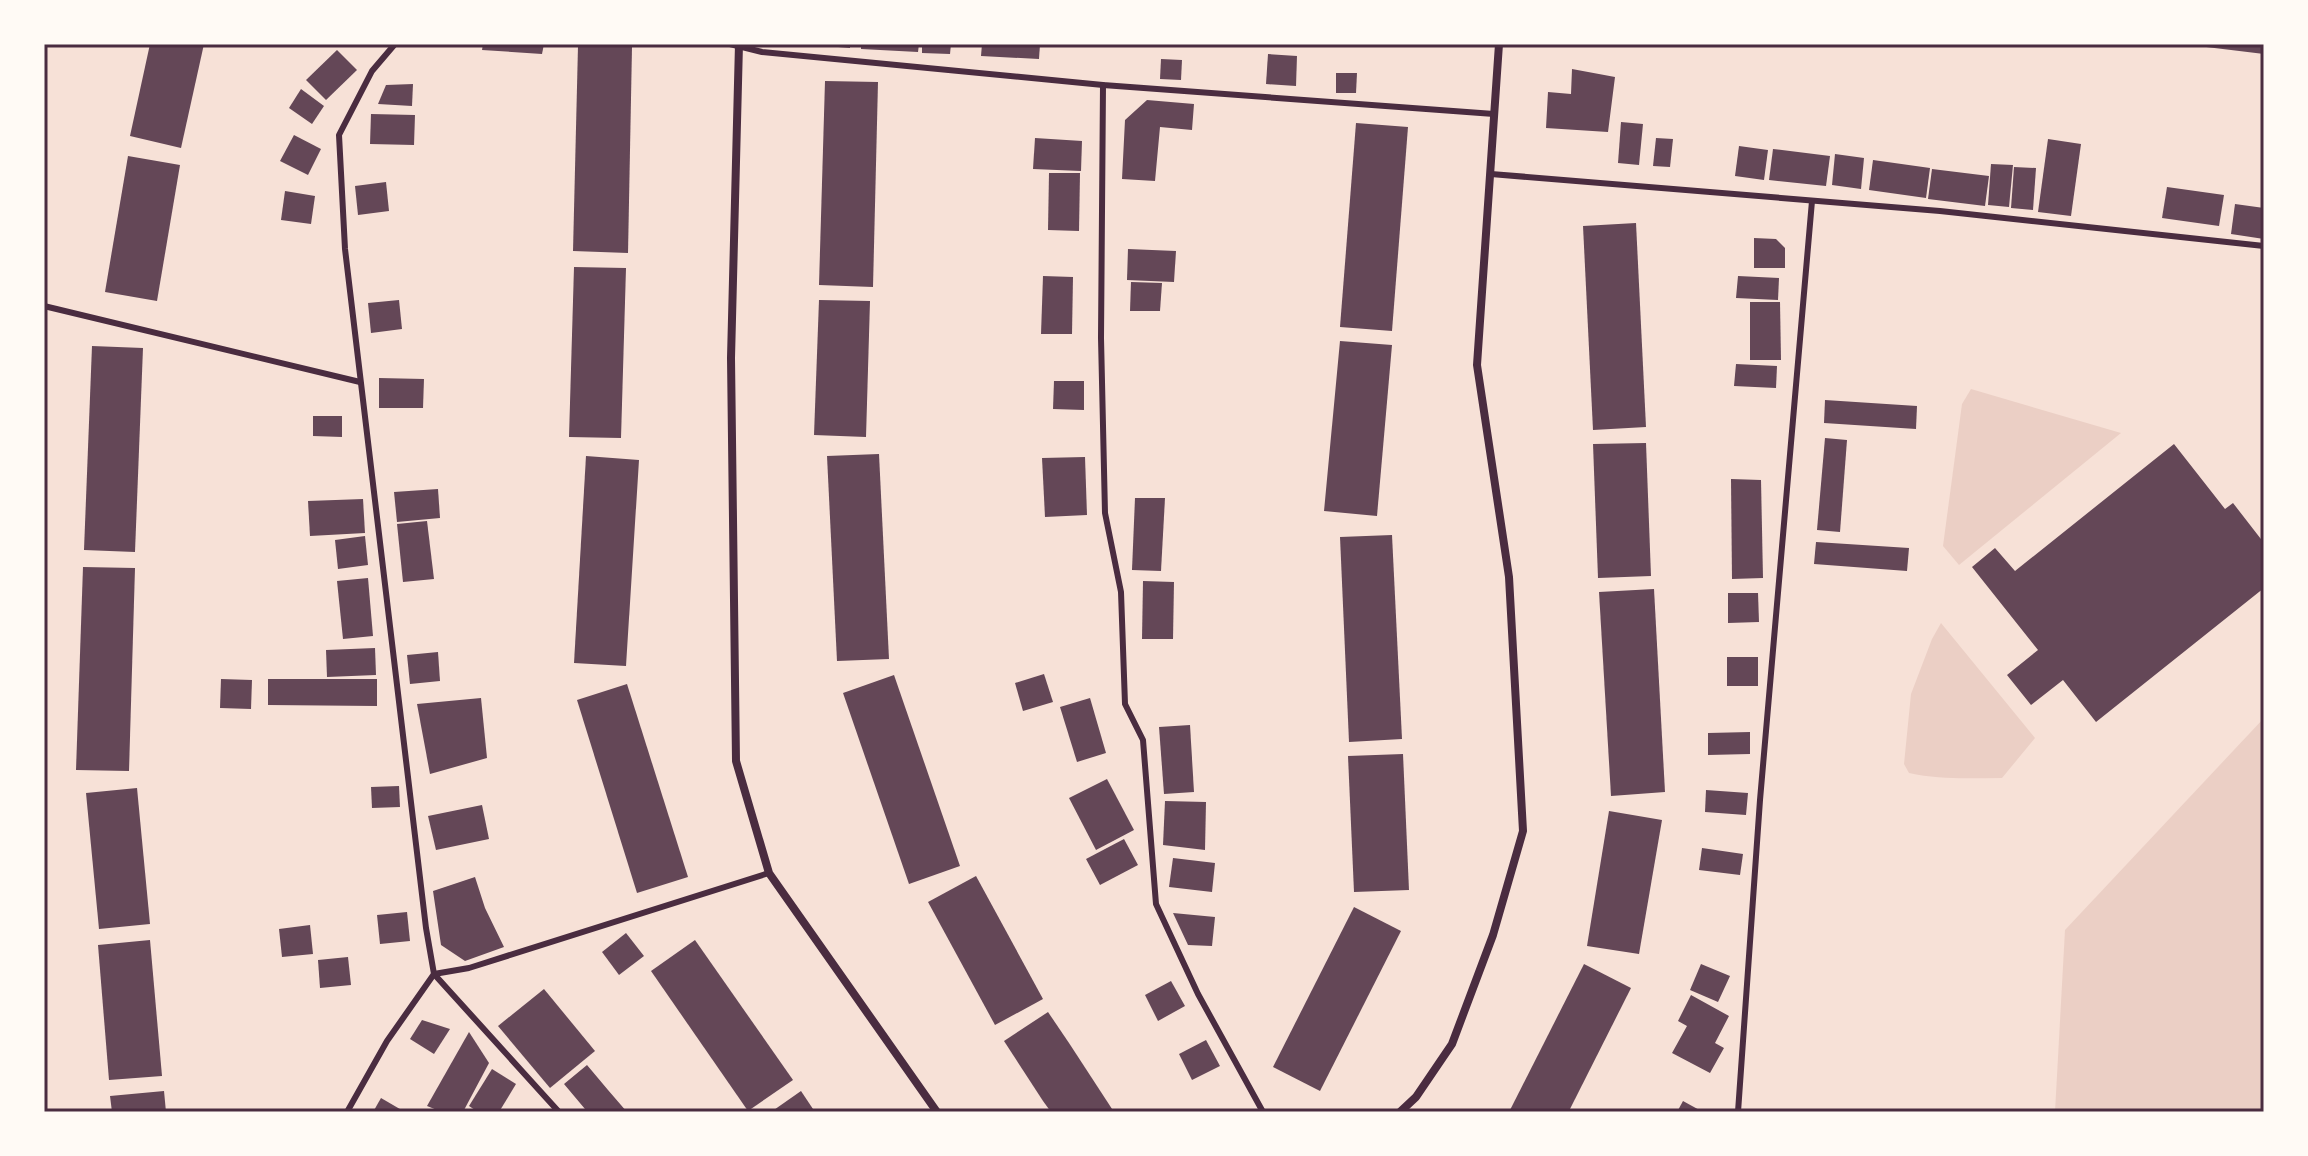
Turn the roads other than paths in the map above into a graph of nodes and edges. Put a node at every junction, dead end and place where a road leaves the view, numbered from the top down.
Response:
1 (395, 44) edge
2 (1499, 44) edge
3 (736, 45) edge
4 (1103, 85) junction
5 (1494, 114) junction
6 (1491, 174) junction
7 (1812, 201) junction
8 (2264, 246) edge
9 (44, 306) edge
10 (360, 382) junction
11 (769, 873) junction
12 (434, 974) junction
13 (347, 1112) edge
14 (559, 1112) edge
15 (937, 1112) edge
16 (1263, 1112) edge
17 (1400, 1112) edge
18 (1738, 1112) edge

1 - 10 lane
2 - 5 street
3 - 4 lane
3 - 11 street
4 - 5 lane
4 - 16 lane
5 - 6 street
6 - 7 lane
6 - 17 street
7 - 8 lane
7 - 18 lane
9 - 10 lane
10 - 12 lane
11 - 12 lane
11 - 15 street
12 - 13 lane
12 - 14 lane

